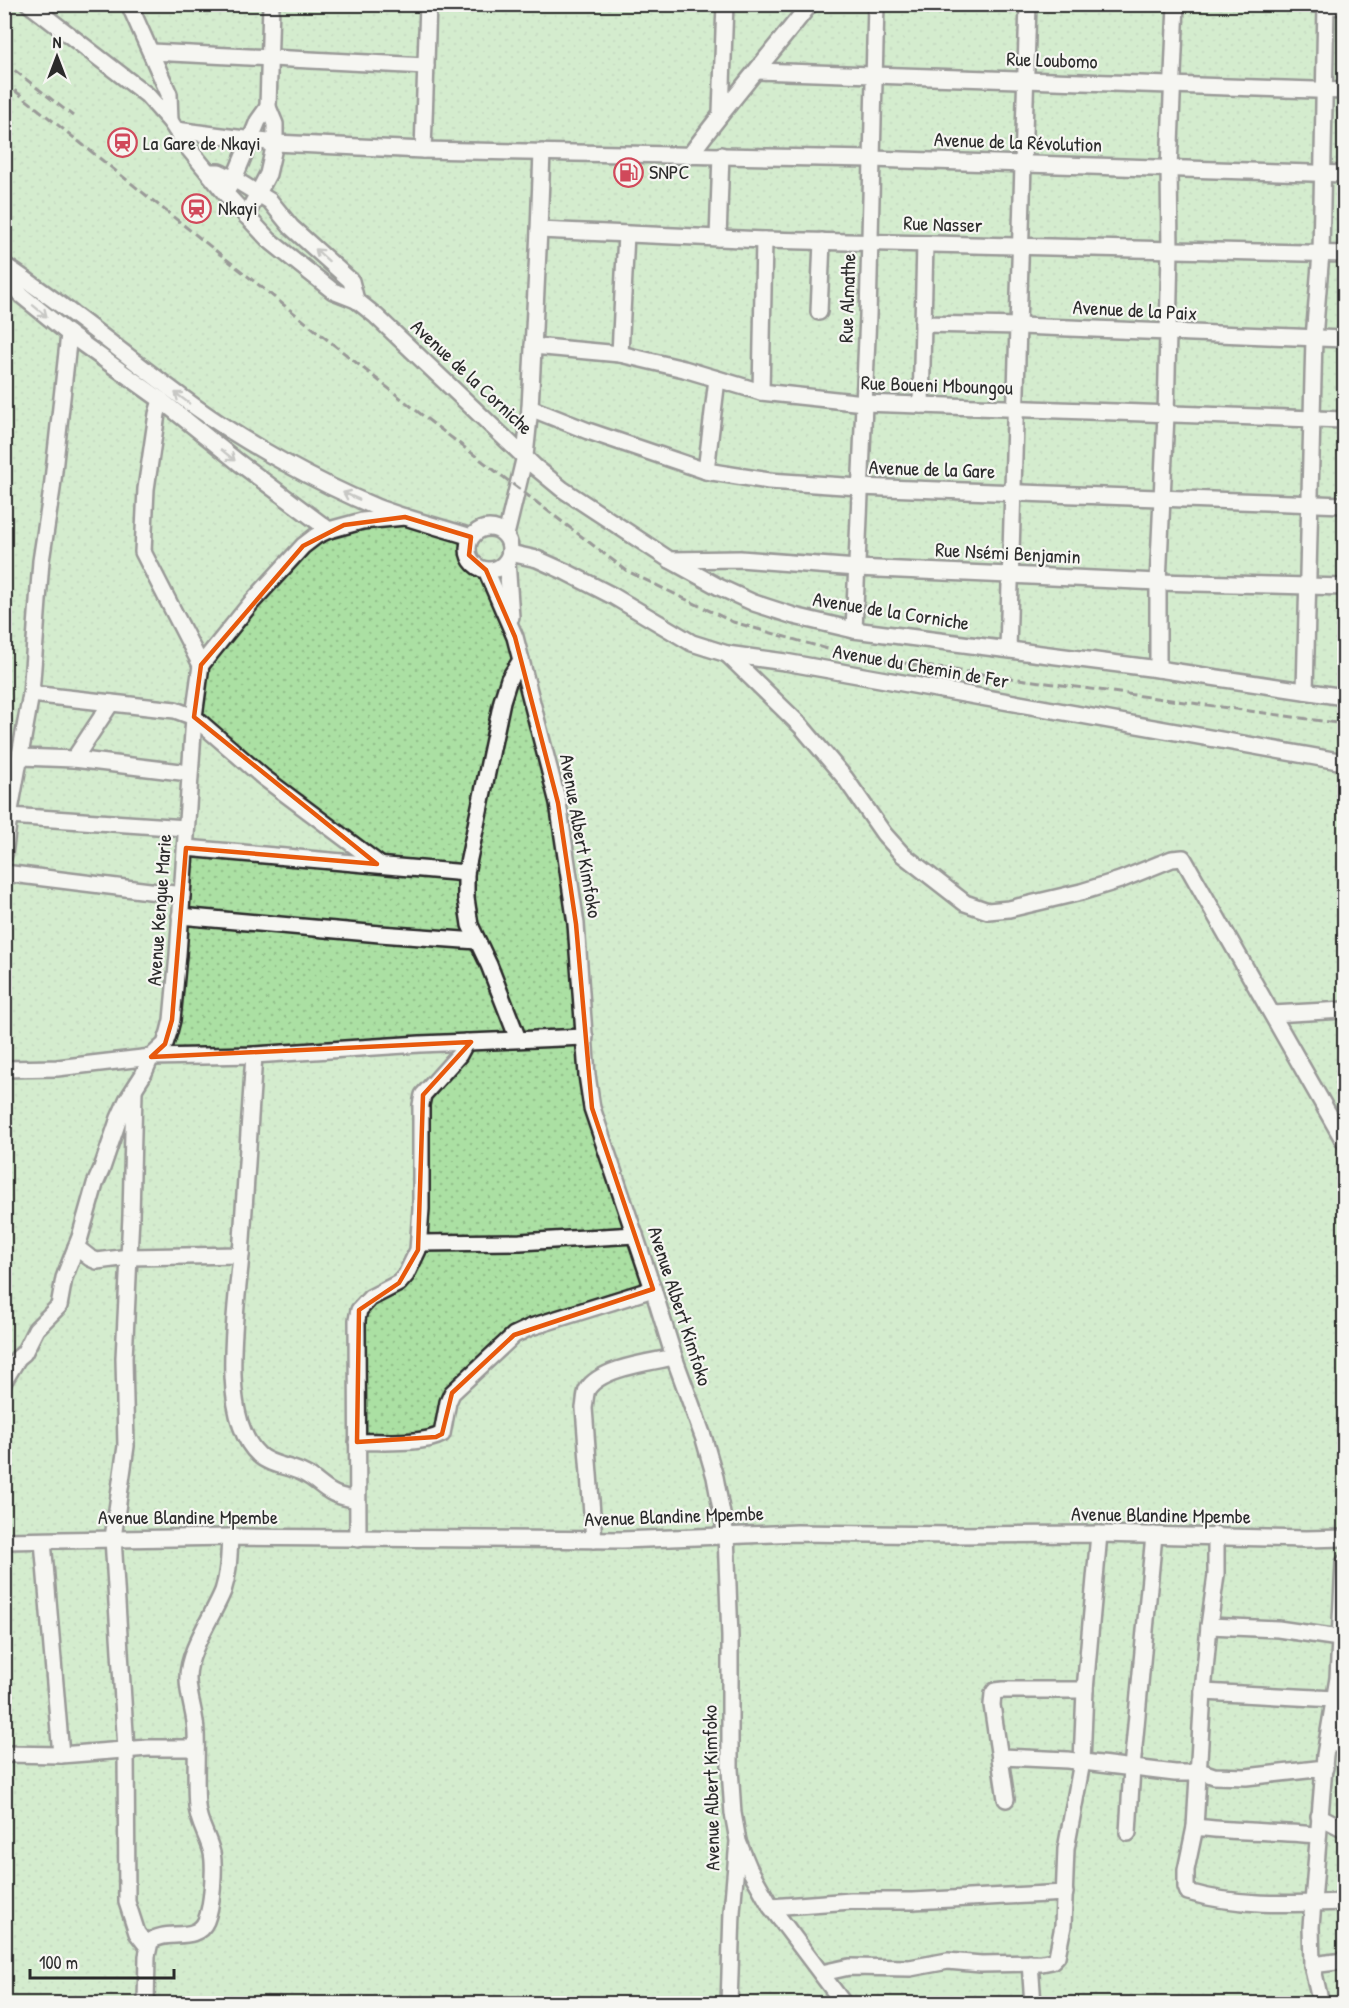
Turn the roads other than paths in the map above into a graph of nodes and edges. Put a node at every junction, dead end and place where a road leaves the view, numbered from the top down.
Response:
1 (29, 4) edge
2 (129, 4) edge
3 (271, 4) edge
4 (428, 4) edge
5 (725, 4) edge
6 (810, 4) edge
7 (876, 4) edge
8 (1028, 4) edge
9 (1176, 4) edge
10 (1322, 5) edge
11 (1344, 7) edge
12 (152, 52) junction
13 (270, 59) junction
14 (426, 66) junction
15 (757, 71) junction
16 (873, 76) junction
17 (1025, 81) junction
18 (1172, 85) junction
19 (1324, 90) junction
20 (1344, 91) edge
21 (268, 107) junction
22 (721, 112) junction
23 (173, 125) junction
24 (251, 140) junction
25 (275, 143) junction
26 (423, 150) junction
27 (542, 152) junction
28 (690, 154) junction
29 (721, 155) junction
30 (871, 159) junction
31 (1022, 164) junction
32 (1169, 168) junction
33 (208, 172) junction
34 (1322, 174) junction
35 (1344, 174) edge
36 (234, 179) junction
37 (225, 192) junction
38 (259, 193) junction
39 (246, 216) junction
40 (540, 230) junction
41 (626, 234) junction
42 (718, 238) junction
43 (764, 240) junction
44 (822, 241) junction
45 (870, 242) junction
46 (925, 244) junction
47 (1019, 247) junction
48 (1170, 251) junction
49 (1321, 254) junction
50 (1344, 254) edge
51 (4, 266) edge
52 (357, 300) junction
53 (819, 312) dead end
54 (923, 324) junction
55 (1020, 326) junction
56 (1168, 333) junction
57 (69, 334) junction
58 (1314, 338) junction
59 (1344, 339) edge
60 (533, 346) junction
61 (620, 354) junction
62 (717, 379) junction
63 (761, 392) junction
64 (161, 400) junction
65 (864, 404) junction
66 (921, 405) junction
67 (530, 408) junction
68 (1014, 409) junction
69 (1166, 415) junction
70 (1313, 419) junction
71 (1344, 420) edge
72 (525, 456) junction
73 (706, 471) junction
74 (859, 487) junction
75 (1014, 492) junction
76 (515, 495) junction
77 (1162, 498) junction
78 (1311, 504) junction
79 (1344, 505) edge
80 (405, 517) junction
81 (488, 528) junction
82 (329, 530) junction
83 (506, 535) junction
84 (471, 537) junction
85 (509, 557) junction
86 (670, 560) junction
87 (856, 568) junction
88 (486, 570) junction
89 (1010, 574) junction
90 (1158, 582) junction
91 (1309, 585) junction
92 (1344, 587) edge
93 (512, 629) junction
94 (854, 630) junction
95 (1008, 649) junction
96 (726, 654) junction
97 (521, 660) junction
98 (201, 665) junction
99 (1158, 669) junction
100 (1305, 691) junction
101 (32, 694) junction
102 (1344, 697) edge
103 (111, 703) junction
104 (194, 717) junction
105 (21, 757) junction
106 (74, 759) junction
107 (1344, 762) edge
108 (189, 772) junction
109 (10, 787) edge
110 (9, 816) junction
111 (186, 828) junction
112 (186, 848) junction
113 (4, 855) edge
114 (379, 864) junction
115 (4, 873) edge
116 (466, 873) junction
117 (182, 895) junction
118 (180, 916) junction
119 (477, 941) junction
120 (1344, 1010) edge
121 (1273, 1014) junction
122 (585, 1037) junction
123 (518, 1039) junction
124 (466, 1042) junction
125 (254, 1055) junction
126 (151, 1057) junction
127 (4, 1068) edge
128 (134, 1088) junction
129 (1344, 1141) edge
130 (635, 1235) junction
131 (420, 1243) junction
132 (76, 1247) junction
133 (241, 1255) junction
134 (129, 1257) junction
135 (654, 1289) junction
136 (674, 1357) junction
137 (11, 1359) edge
138 (4, 1381) edge
139 (357, 1442) junction
140 (357, 1500) junction
141 (1099, 1534) junction
142 (726, 1535) junction
143 (1154, 1535) junction
144 (1216, 1535) junction
145 (230, 1537) junction
146 (113, 1538) junction
147 (1344, 1538) edge
148 (358, 1539) junction
149 (43, 1540) junction
150 (594, 1540) junction
151 (4, 1541) edge
152 (1344, 1563) edge
153 (1343, 1601) edge
154 (1209, 1626) junction
155 (1339, 1638) junction
156 (1341, 1678) edge
157 (1084, 1690) junction
158 (1203, 1692) junction
159 (1335, 1699) junction
160 (1327, 1744) junction
161 (1344, 1744) edge
162 (196, 1748) junction
163 (126, 1749) junction
164 (4, 1754) edge
165 (61, 1755) junction
166 (1001, 1757) junction
167 (1082, 1762) junction
168 (1132, 1768) junction
169 (1325, 1768) junction
170 (1197, 1770) junction
171 (1006, 1799) dead end
172 (1319, 1816) junction
173 (1194, 1827) junction
174 (1344, 1829) edge
175 (1128, 1833) dead end
176 (1317, 1835) junction
177 (738, 1841) junction
178 (1065, 1893) junction
179 (1344, 1902) edge
180 (1312, 1904) junction
181 (771, 1907) junction
182 (148, 1947) junction
183 (1344, 1961) edge
184 (1030, 1962) junction
185 (1312, 1965) junction
186 (822, 1973) junction
187 (146, 2004) edge
188 (729, 2004) edge
189 (844, 2004) edge
190 (1033, 2004) edge
191 (1321, 2004) edge

1 - 23 street, Avenue de la Corniche
2 - 12 street
3 - 13 street
4 - 14 street
5 - 22 street
6 - 15 street
7 - 16 street, Rue Almathe
8 - 17 street
9 - 18 street
10 - 11 street
10 - 19 street
12 - 13 street
12 - 23 street
13 - 14 street
13 - 21 street
14 - 26 street
15 - 16 street, Rue Loubomo
15 - 22 street
16 - 17 street, Rue Loubomo
16 - 30 street, Rue Almathe
17 - 18 street, Rue Loubomo
17 - 31 street
18 - 19 street, Rue Loubomo
18 - 32 street
19 - 20 street, Rue Loubomo
19 - 34 street
21 - 24 street
21 - 25 street
22 - 28 street
23 - 24 street, Avenue de la Révolution
23 - 33 street, Avenue de la Corniche
24 - 25 street, Avenue de la Révolution
24 - 36 street
25 - 26 street, Avenue de la Révolution
25 - 38 street
26 - 27 street, Avenue de la Révolution
27 - 28 street, Avenue de la Révolution
27 - 40 street
28 - 29 street, Avenue de la Révolution
29 - 30 street, Avenue de la Révolution
29 - 42 street
30 - 31 street, Avenue de la Révolution
30 - 45 street, Rue Almathe
31 - 32 street, Avenue de la Révolution
31 - 47 street
32 - 34 street, Avenue de la Révolution
32 - 48 street
33 - 36 street, Avenue de la Corniche
33 - 37 street, Avenue de la Corniche
34 - 35 street, Avenue de la Révolution
34 - 49 street
36 - 37 street
36 - 38 street, Avenue de la Corniche
37 - 39 street, Avenue de la Corniche
38 - 39 street
52 -> 38 street, Avenue de la Corniche
39 - 52 street, Avenue de la Corniche
40 - 41 street, Rue Nasser
40 - 60 street
41 - 42 street, Rue Nasser
41 - 61 street
42 - 43 street, Rue Nasser
43 - 44 street, Rue Nasser
43 - 63 street
44 - 45 street, Rue Nasser
44 - 53 street
45 - 46 street, Rue Nasser
45 - 65 street, Rue Almathe
46 - 47 street, Rue Nasser
46 - 54 street
47 - 48 street, Rue Nasser
47 - 55 street
48 - 49 street, Rue Nasser
48 - 56 street
49 - 50 street, Rue Nasser
49 - 58 street
51 -> 57 street
80 -> 51 street
52 - 72 street, Avenue de la Corniche
54 - 55 street, Avenue de la Paix
54 - 66 street
55 - 56 street, Avenue de la Paix
55 - 68 street
56 - 58 street, Avenue de la Paix
56 - 69 street
57 - 64 street
57 - 101 street
58 - 59 street, Avenue de la Paix
58 - 70 street
60 - 61 street, Rue Boueni Mboungou
60 - 67 street
61 - 62 street, Rue Boueni Mboungou
62 - 63 street, Rue Boueni Mboungou
62 - 73 street
63 - 65 street, Rue Boueni Mboungou
64 -> 82 street
64 - 98 street
65 - 66 street, Rue Boueni Mboungou
65 - 74 street, Rue Almathe
66 - 68 street, Rue Boueni Mboungou
67 - 72 street
67 - 73 street, Avenue de la Gare
68 - 69 street, Rue Boueni Mboungou
68 - 75 street
69 - 70 street, Rue Boueni Mboungou
69 - 77 street
70 - 71 street, Rue Boueni Mboungou
70 - 78 street
72 - 76 street
72 - 86 street, Avenue de la Corniche
73 - 74 street, Avenue de la Gare
74 - 75 street, Avenue de la Gare
74 - 87 street, Rue Almathe
75 - 77 street, Avenue de la Gare
75 - 89 street
76 - 81 street
76 - 83 street
77 - 78 street, Avenue de la Gare
77 - 90 street
78 - 79 street, Avenue de la Gare
78 - 91 street
80 - 82 street
80 - 84 street
81 - 83 street
81 - 84 street
82 - 98 street
83 - 85 street
84 - 88 street
85 - 88 street
85 - 93 street, Avenue Albert Kimfoko
85 - 96 street, Avenue du Chemin de Fer
86 - 87 street, Rue Nsémi Benjamin
86 - 94 street, Avenue de la Corniche
87 - 89 street, Rue Nsémi Benjamin
87 - 94 street, Rue Almathe
88 - 93 street, Avenue Albert Kimfoko
89 - 90 street, Rue Nsémi Benjamin
89 - 95 street
90 - 91 street, Rue Nsémi Benjamin
90 - 99 street
91 - 92 street, Rue Nsémi Benjamin
91 - 100 street
93 - 97 street, Avenue Albert Kimfoko
94 - 95 street, Avenue de la Corniche
95 - 99 street, Avenue de la Corniche
96 - 107 street, Avenue du Chemin de Fer
96 - 121 street
97 - 116 street
97 - 122 street, Avenue Albert Kimfoko
98 - 104 street, Avenue Kengue Marie
99 - 100 street, Avenue de la Corniche
100 - 102 street, Avenue de la Corniche
101 - 103 street
101 - 105 street
103 - 104 street
103 - 106 street
104 - 108 street, Avenue Kengue Marie
104 - 114 street
105 - 106 street
105 - 109 street
106 - 108 street
108 - 111 street, Avenue Kengue Marie
109 - 110 street
110 - 111 street
110 - 113 street
111 - 112 street, Avenue Kengue Marie
112 - 114 street
112 - 117 street, Avenue Kengue Marie
114 - 116 street
115 - 117 street
116 - 119 street
117 - 118 street, Avenue Kengue Marie
118 - 119 street
118 - 126 street, Avenue Kengue Marie
119 - 123 street
120 - 121 street
121 - 129 street
122 - 123 street
122 - 130 street, Avenue Albert Kimfoko
123 - 124 street
124 - 125 street
124 - 131 street
125 - 126 street
125 - 133 street
126 - 127 street
126 - 128 street, Avenue Kengue Marie
128 - 132 street, Avenue Kengue Marie
128 - 134 street
130 - 131 street
130 - 135 street, Avenue Albert Kimfoko
131 - 139 street
132 - 134 street
132 - 137 street, Avenue Kengue Marie
133 - 134 street
133 - 140 street
134 - 146 street
135 - 136 street, Avenue Albert Kimfoko
135 - 139 street
136 - 142 street, Avenue Albert Kimfoko
136 - 150 street
137 - 138 street, Avenue Kengue Marie
139 - 140 street
140 - 148 street
141 - 142 street, Avenue Blandine Mpembe
141 - 143 street, Avenue Blandine Mpembe
141 - 157 street
142 - 150 street, Avenue Blandine Mpembe
142 - 177 street, Avenue Albert Kimfoko
143 - 144 street, Avenue Blandine Mpembe
143 - 168 street
144 - 147 street, Avenue Blandine Mpembe
144 - 154 street
145 - 146 street, Avenue Blandine Mpembe
145 - 148 street, Avenue Blandine Mpembe
145 - 162 street
146 - 149 street, Avenue Blandine Mpembe
146 - 163 street
148 - 150 street, Avenue Blandine Mpembe
149 - 151 street, Avenue Blandine Mpembe
149 - 165 street
152 - 153 street
153 - 155 street
154 - 155 street
154 - 158 street
155 - 156 street
156 - 159 street
157 - 166 street
157 - 167 street
158 - 159 street
158 - 170 street
159 - 160 street
160 - 161 street
160 - 169 street
162 - 163 street
162 - 182 street
163 - 165 street
163 - 182 street
164 - 165 street
166 - 167 street
166 - 171 street
167 - 168 street
167 - 178 street
168 - 170 street
168 - 175 street
169 - 170 street
169 - 172 street
170 - 173 street
172 - 174 street
172 - 176 street
173 - 176 street
173 - 180 street
176 - 180 street
177 - 181 street
177 - 188 street, Avenue Albert Kimfoko
178 - 181 street
178 - 184 street
179 - 180 street
180 - 185 street
181 - 186 street
182 - 187 street
183 - 185 street
184 - 186 street
184 - 190 street
185 - 191 street
186 - 189 street

